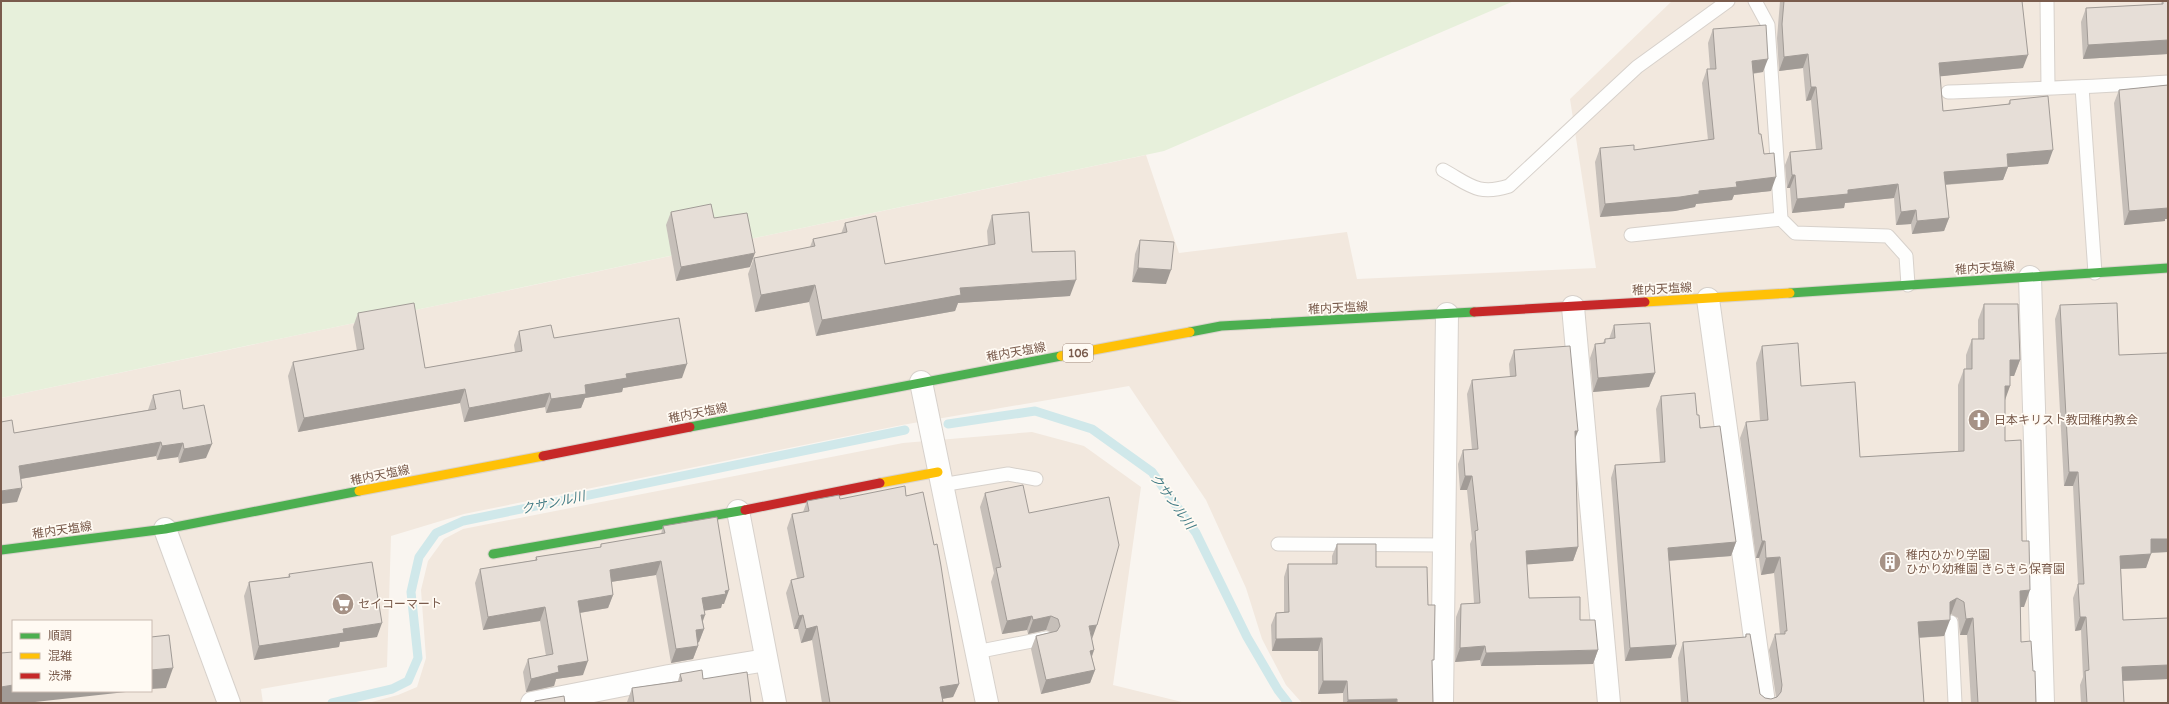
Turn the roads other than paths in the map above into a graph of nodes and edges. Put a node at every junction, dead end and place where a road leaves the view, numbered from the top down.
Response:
1 (1728, 1) edge
2 (1755, 1) edge
3 (2047, 1) edge
4 (2168, 82) edge
5 (2048, 87) junction
6 (2082, 88) junction
7 (1948, 92) dead end
8 (1443, 170) dead end
9 (1781, 220) junction
10 (1632, 235) dead end
11 (2168, 268) edge
12 (2096, 272) junction
13 (2030, 277) junction
14 (1908, 285) junction
15 (1708, 299) junction
16 (1573, 307) junction
17 (1447, 314) junction
18 (921, 382) junction
19 (939, 478) junction
20 (1036, 479) dead end
21 (738, 511) junction
22 (165, 528) junction
23 (1278, 544) dead end
24 (1444, 545) junction
25 (1, 550) edge
26 (493, 554) dead end
27 (1951, 622) edge
28 (1047, 638) edge
29 (976, 652) junction
30 (766, 660) junction
31 (577, 699) edge
32 (229, 703) edge
33 (532, 703) edge
34 (775, 703) edge
35 (987, 703) edge
36 (1442, 703) edge
37 (1609, 703) edge
38 (1764, 703) edge
39 (1955, 703) edge
40 (2042, 703) edge

1 - 8 lane
2 - 9 lane
3 - 5 lane
4 - 6 lane
5 - 6 lane
5 - 7 lane
6 - 12 lane
9 - 10 lane
9 - 14 lane
11 - 12 main road, 稚内天塩線 / 106
12 - 13 main road, 稚内天塩線 / 106
13 - 14 main road, 稚内天塩線 / 106
13 - 40 street
14 - 15 main road, 稚内天塩線 / 106
15 - 16 main road, 稚内天塩線 / 106
15 - 38 street
16 - 17 main road, 稚内天塩線 / 106
16 - 37 street
17 - 18 main road, 稚内天塩線 / 106
17 - 24 street
18 - 19 street
18 - 22 main road, 稚内天塩線 / 106
19 - 20 lane
19 - 21 main road
19 - 29 street
21 - 26 main road
21 - 30 street
22 - 25 main road, 稚内天塩線 / 106
22 - 32 street
23 - 24 lane
24 - 36 street
27 - 39 lane
28 - 29 lane
29 - 35 street
30 - 31 street
30 - 34 street
31 - 33 street

